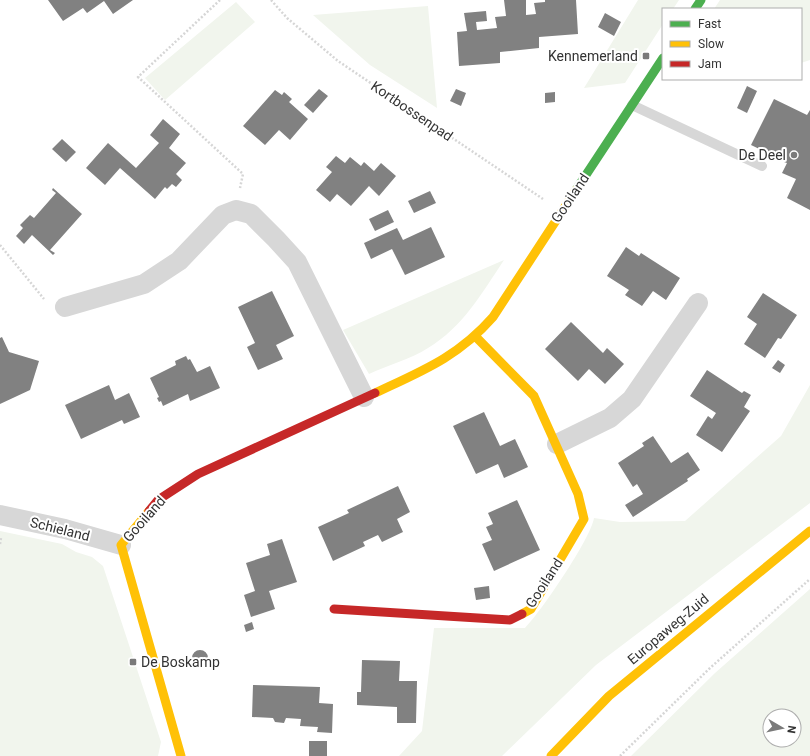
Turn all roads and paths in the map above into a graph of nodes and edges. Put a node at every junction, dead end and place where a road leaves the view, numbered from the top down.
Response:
1 (220, 0) edge
2 (271, 0) edge
3 (662, 60) edge
4 (632, 105) junction
5 (762, 166) dead end
6 (236, 210) junction
7 (561, 211) junction
8 (0, 245) edge
9 (698, 303) dead end
10 (65, 307) joint
11 (476, 337) junction
12 (364, 397) junction
13 (557, 444) junction
14 (0, 515) edge
15 (810, 531) edge
16 (120, 544) junction
17 (810, 580) edge
18 (334, 609) dead end
19 (181, 756) edge
20 (551, 756) edge
21 (620, 756) edge

1 - 6 path
2 - 7 path, Kortbossenpad
3 - 4 street, Gooiland
4 - 5 lane
4 - 7 street, Gooiland
6 - 10 street
6 - 12 street
7 - 11 street, Gooiland
8 - 10 path
9 - 13 street
11 - 12 street, Gooiland
11 - 13 street, Gooiland
12 - 16 street, Gooiland
13 - 18 street, Gooiland
14 - 16 street, Schieland
15 - 20 street, Europaweg-Zuid
16 - 19 street, Gooiland
17 - 21 path

